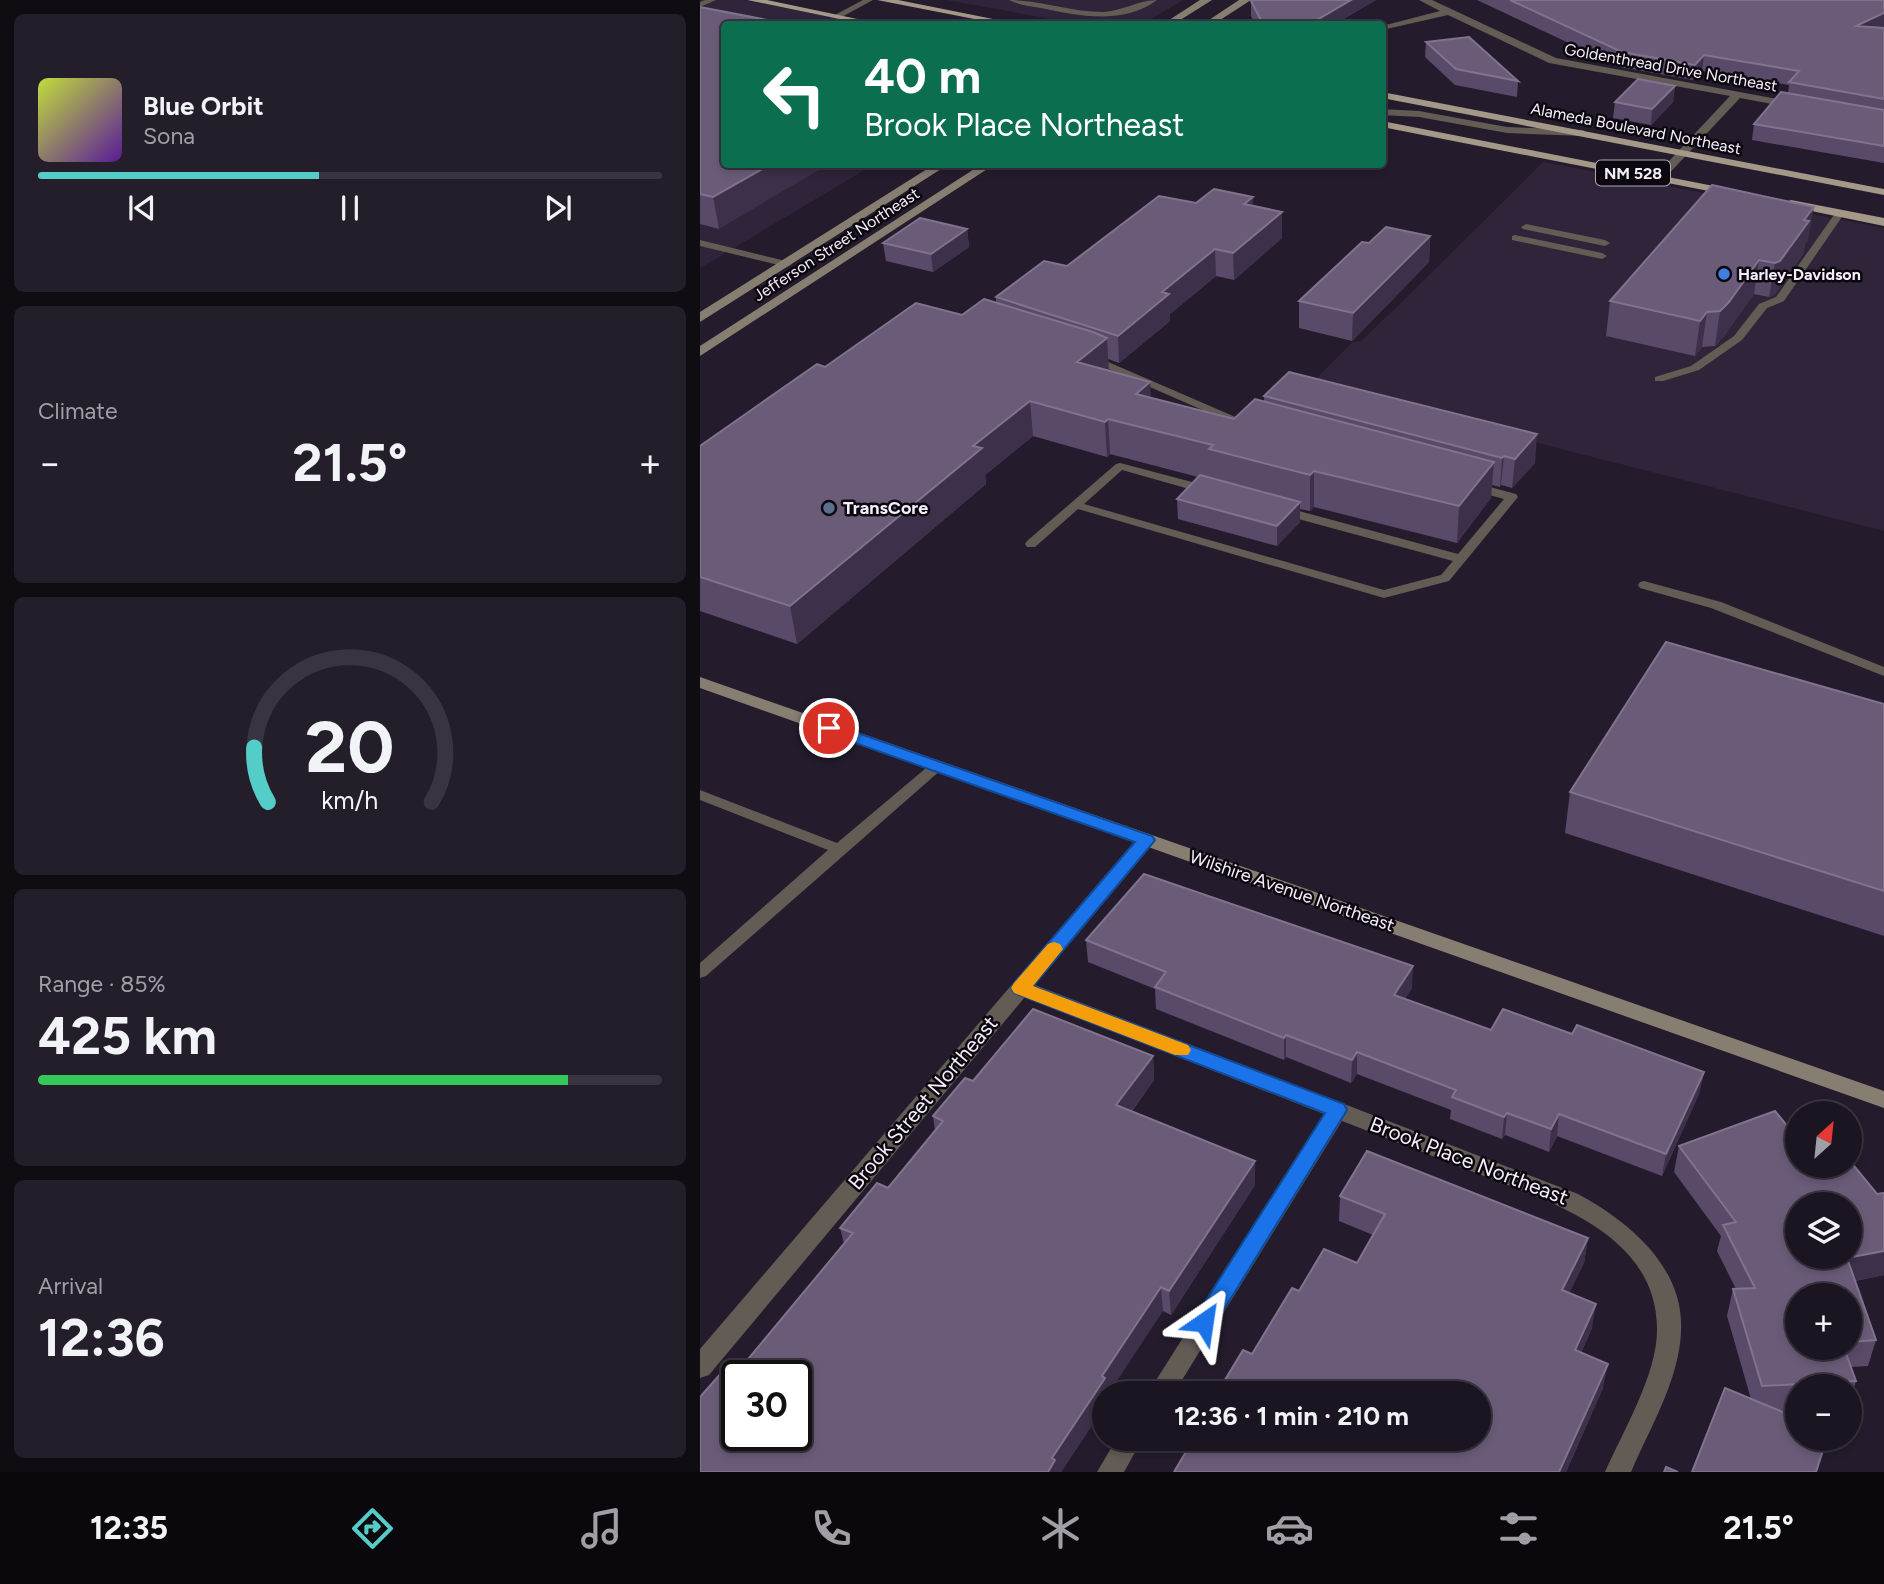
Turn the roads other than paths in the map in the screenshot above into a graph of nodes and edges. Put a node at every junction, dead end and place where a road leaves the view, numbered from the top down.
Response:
1 (712, 0) edge
2 (752, 0) edge
3 (869, 0) edge
4 (882, 0) edge
5 (1013, 0) edge
6 (1153, 0) edge
7 (1207, 0) edge
8 (1246, 0) edge
9 (1424, 0) edge
10 (700, 5) edge
11 (1449, 12) junction
12 (835, 16) junction
13 (861, 21) edge
14 (997, 21) edge
15 (1173, 21) edge
16 (1213, 21) edge
17 (1386, 28) edge
18 (1737, 95) junction
19 (1386, 96) edge
20 (1802, 106) edge
21 (1386, 112) edge
22 (1386, 125) edge
23 (1585, 133) junction
24 (1685, 153) junction
25 (938, 168) edge
26 (984, 168) edge
27 (1659, 178) junction
28 (1884, 192) edge
29 (1737, 194) edge
30 (1775, 201) edge
31 (1839, 214) junction
32 (1884, 222) edge
33 (1526, 227) dead end
34 (1515, 238) dead end
35 (700, 243) edge
36 (1605, 243) dead end
37 (1602, 256) dead end
38 (787, 264) junction
39 (700, 318) edge
40 (700, 352) edge
41 (1075, 353) edge
42 (1659, 379) dead end
43 (1251, 426) edge
44 (1460, 483) edge
45 (1225, 495) edge
46 (1076, 505) junction
47 (1277, 509) edge
48 (1031, 544) dead end
49 (1461, 559) junction
50 (1644, 585) dead end
51 (1884, 672) edge
52 (700, 682) edge
53 (937, 766) junction
54 (700, 795) edge
55 (1146, 840) junction
56 (839, 849) junction
57 (700, 972) edge
58 (1021, 988) junction
59 (1884, 1100) edge
60 (1338, 1110) junction
61 (700, 1367) edge
62 (1168, 1381) edge
63 (1123, 1451) edge
64 (1110, 1472) edge
65 (1618, 1472) edge

1 - 10 lane
2 - 12 main road
3 - 12 lane
4 - 14 main road
5 - 6 lane
7 - 15 street
8 - 16 street
9 - 11 street, Goldenthread Drive Northeast
11 - 17 street
11 - 18 street, Goldenthread Drive Northeast
12 - 13 main road
18 - 20 street, Goldenthread Drive Northeast
18 - 24 street
19 - 23 main road, Alameda Boulevard Northeast / NM 528
21 - 23 lane
22 - 27 main road, NM 528
23 - 24 main road, Alameda Boulevard Northeast / NM 528
24 - 27 street
24 - 28 main road, Alameda Boulevard Northeast / NM 528
25 - 38 street, Jefferson Street Northeast
26 - 40 street, Jefferson Street Northeast
27 - 29 main road, NM 528
30 - 31 main road
31 - 32 main road
31 - 42 lane
33 - 36 lane
34 - 37 lane
35 - 38 lane
38 - 39 street, Jefferson Street Northeast
41 - 43 lane
44 - 49 lane
45 - 46 lane
46 - 48 lane
46 - 49 lane
47 - 49 lane
50 - 51 lane
52 - 53 street, Wilshire Avenue Northeast
53 - 55 street, Wilshire Avenue Northeast
53 - 56 lane
54 - 56 lane
55 - 58 street, Brook Street Northeast
55 - 59 street, Wilshire Avenue Northeast
56 - 57 lane
58 - 60 street, Brook Place Northeast
58 - 61 street, Brook Street Northeast
60 - 62 street
60 - 65 street, Brook Place Northeast
63 - 64 street

